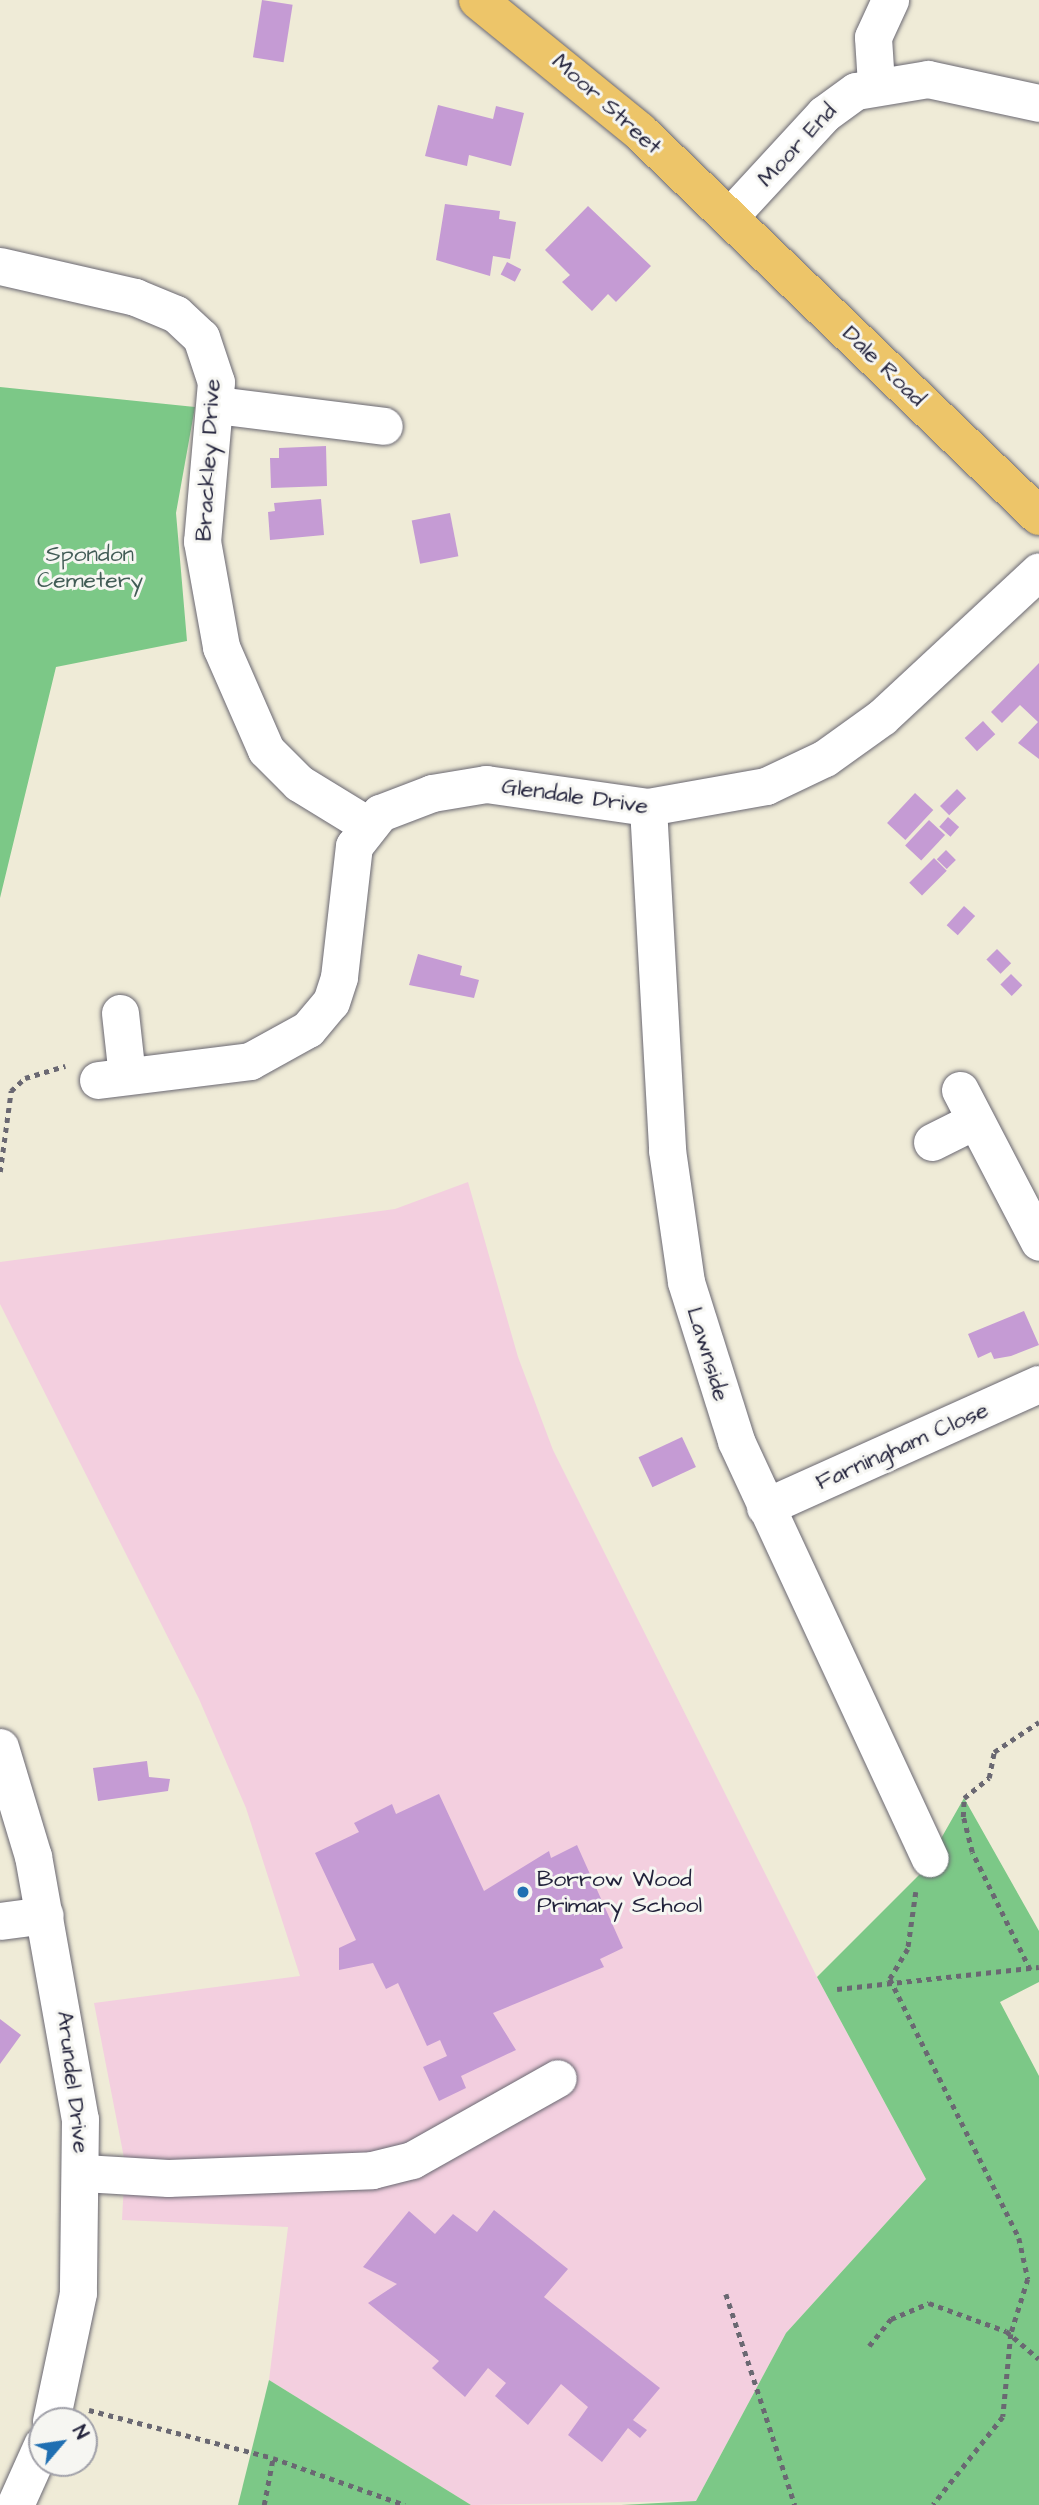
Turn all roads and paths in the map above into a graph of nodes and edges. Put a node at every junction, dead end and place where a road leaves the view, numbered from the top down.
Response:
1 (478, 0) edge
2 (890, 0) edge
3 (876, 84) junction
4 (1039, 103) edge
5 (729, 217) junction
6 (0, 266) edge
7 (216, 405) junction
8 (384, 426) dead end
9 (1039, 516) edge
10 (1039, 571) edge
11 (648, 807) junction
12 (366, 824) junction
13 (120, 1013) dead end
14 (113, 1078) junction
15 (932, 1142) dead end
16 (0, 1172) edge
17 (1039, 1242) edge
18 (1039, 1384) edge
19 (765, 1507) junction
20 (1039, 1722) edge
21 (0, 1747) edge
22 (930, 1858) joint
23 (45, 1915) junction
24 (0, 1921) edge
25 (1039, 1967) edge
26 (1030, 1970) junction
27 (890, 1979) junction
28 (837, 1989) dead end
29 (558, 2078) dead end
30 (83, 2173) junction
31 (726, 2294) dead end
32 (1011, 2334) junction
33 (869, 2346) dead end
34 (1039, 2359) edge
35 (55, 2407) edge
36 (98, 2420) edge
37 (273, 2458) junction
38 (28, 2476) edge
39 (15, 2505) edge
40 (264, 2505) edge
41 (405, 2505) edge
42 (796, 2505) edge
43 (933, 2505) edge

1 - 5 main road, Moor Street
2 - 3 street
3 - 4 street, Moor End
3 - 5 street, Moor End
5 - 9 main road, Dale Road
6 - 7 street, Brackley Drive
7 - 8 street
7 - 12 street, Brackley Drive
10 - 11 street, Glendale Drive
11 - 12 street, Glendale Drive
11 - 19 street, Lawnside
12 - 14 street
13 - 14 street
14 - 16 path
15 - 17 street
18 - 19 street, Farningham Close
19 - 22 street, Lawnside
20 - 26 path
21 - 23 street, Arundel Drive
22 - 27 path
23 - 24 street
23 - 30 street, Arundel Drive
25 - 26 path
26 - 27 path
27 - 28 path
27 - 32 path
29 - 30 street
30 - 35 street, Arundel Drive
31 - 42 path
32 - 33 path
32 - 34 path
32 - 43 path
36 - 37 path
37 - 40 path
37 - 41 path
38 - 39 street

